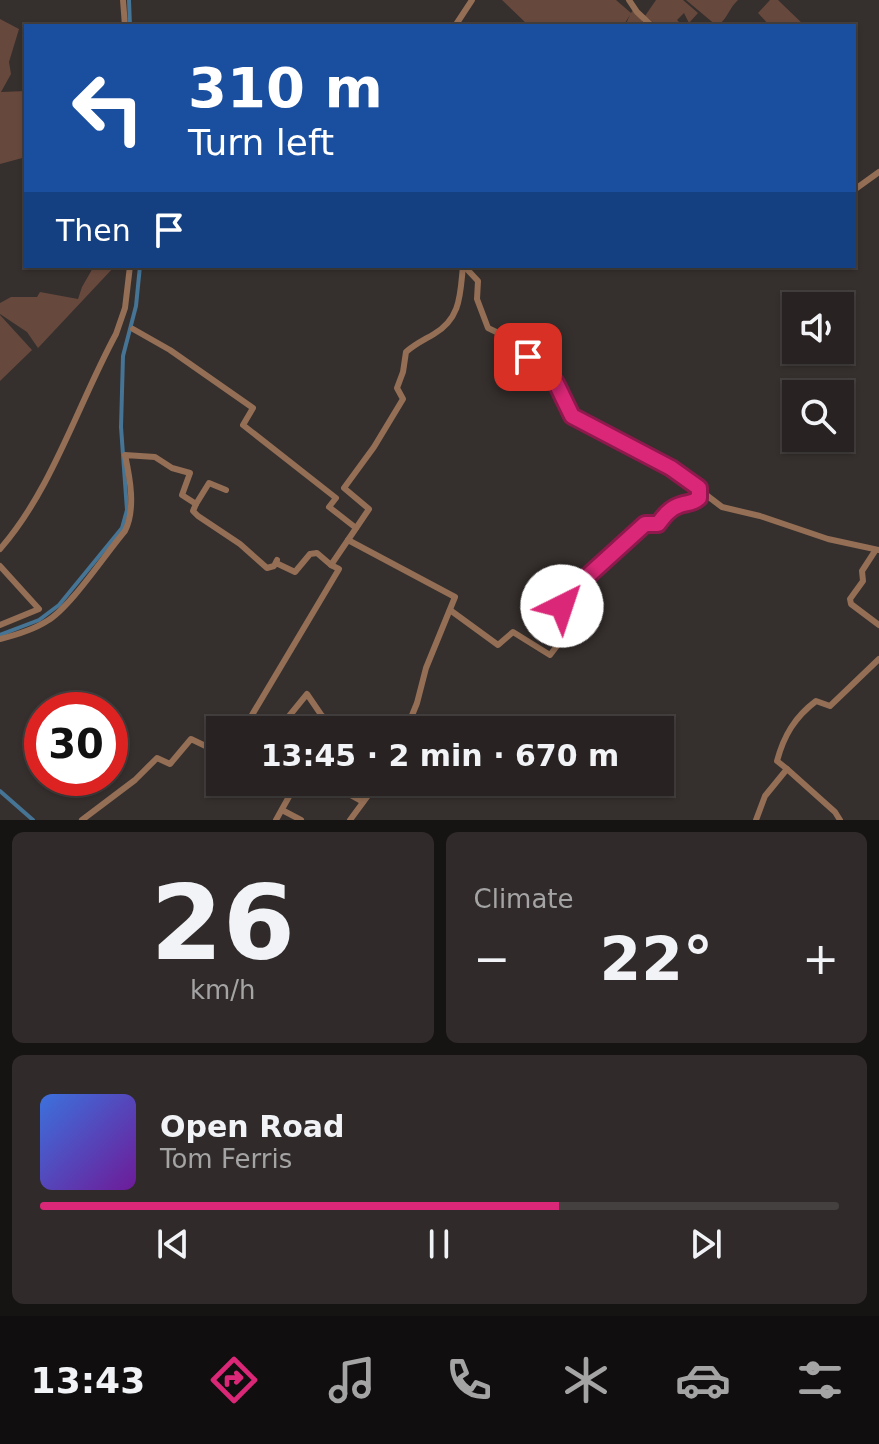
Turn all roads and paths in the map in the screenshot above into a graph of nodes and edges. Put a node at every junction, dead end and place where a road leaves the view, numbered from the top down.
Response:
1 (123, 0) edge
2 (472, 0) edge
3 (629, 0) edge
4 (125, 24) edge
5 (456, 24) edge
6 (650, 24) edge
7 (879, 172) edge
8 (856, 189) edge
9 (130, 268) edge
10 (463, 268) edge
11 (465, 268) edge
12 (133, 329) dead end
13 (344, 488) junction
14 (699, 488) junction
15 (226, 490) dead end
16 (336, 498) junction
17 (196, 504) junction
18 (356, 528) junction
19 (348, 540) junction
20 (0, 549) edge
21 (877, 551) edge
22 (331, 565) junction
23 (0, 566) edge
24 (450, 610) junction
25 (0, 625) edge
26 (879, 625) edge
27 (0, 639) edge
28 (879, 659) edge
29 (251, 716) edge
30 (289, 716) edge
31 (322, 716) edge
32 (412, 716) edge
33 (206, 746) edge
34 (787, 769) junction
35 (289, 796) edge
36 (352, 796) edge
37 (368, 796) edge
38 (363, 802) junction
39 (282, 810) junction
40 (82, 820) edge
41 (276, 820) edge
42 (301, 820) edge
43 (350, 820) edge
44 (756, 820) edge
45 (840, 820) edge

1 - 4 street
2 - 5 street
3 - 6 street
7 - 8 street
9 - 20 street
10 - 13 street
11 - 14 street
12 - 16 street
13 - 16 street
13 - 18 street
14 - 21 street
14 - 24 street
15 - 17 street
16 - 18 street
17 - 22 street
17 - 27 street
18 - 19 street
19 - 22 street
19 - 24 street
21 - 26 street
22 - 29 street
23 - 25 street
24 - 32 street
28 - 34 street
30 - 31 street
33 - 40 street
34 - 44 street
34 - 45 street
35 - 39 street
36 - 38 street
37 - 38 street
38 - 43 street
39 - 41 street
39 - 42 street

